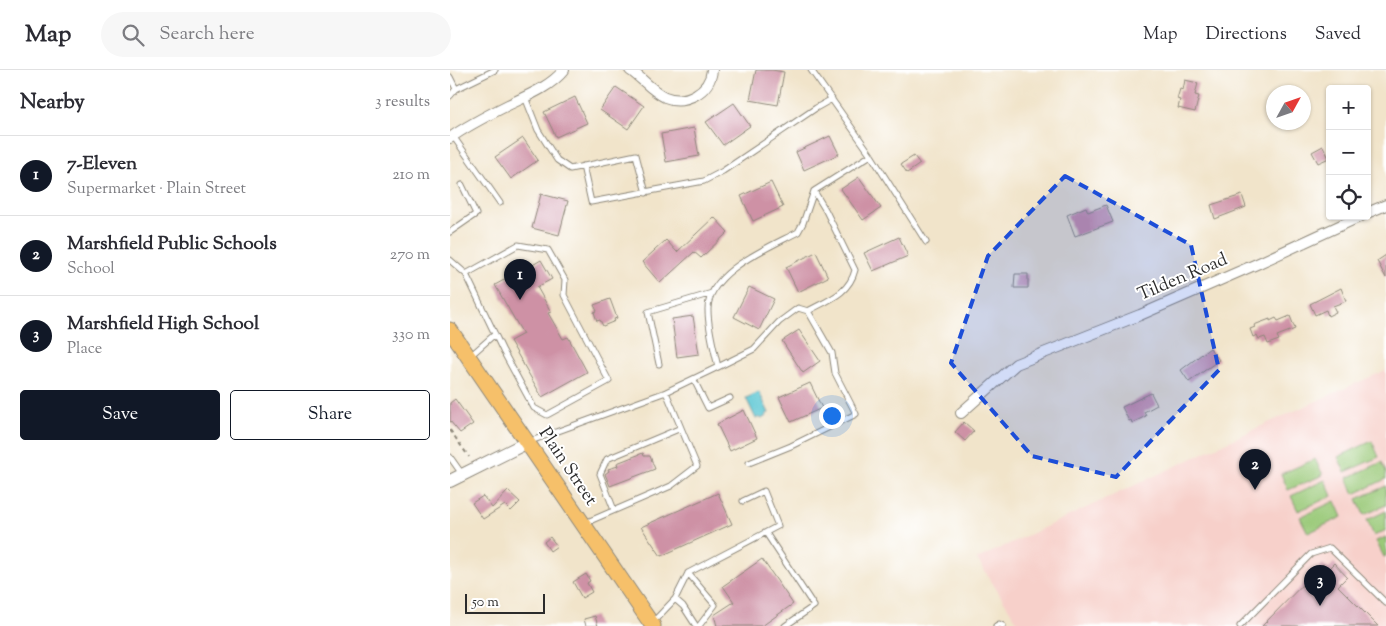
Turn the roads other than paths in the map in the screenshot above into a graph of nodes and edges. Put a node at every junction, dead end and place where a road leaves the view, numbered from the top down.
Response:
1 (495, 70) edge
2 (564, 70) edge
3 (630, 70) edge
4 (712, 70) edge
5 (811, 70) edge
6 (450, 77) edge
7 (456, 89) junction
8 (450, 96) edge
9 (525, 97) junction
10 (832, 99) junction
11 (452, 137) edge
12 (871, 156) junction
13 (583, 166) junction
14 (462, 185) dead end
15 (814, 191) junction
16 (646, 193) junction
17 (500, 203) dead end
18 (1386, 204) edge
19 (1371, 211) edge
20 (1352, 220) edge
21 (450, 232) edge
22 (926, 242) dead end
23 (450, 261) edge
24 (466, 274) junction
25 (712, 293) junction
26 (808, 311) junction
27 (450, 330) edge
28 (495, 334) junction
29 (469, 357) junction
30 (659, 364) dead end
31 (718, 368) junction
32 (694, 380) junction
33 (666, 392) junction
34 (730, 398) dead end
35 (961, 413) dead end
36 (681, 428) junction
37 (528, 442) junction
38 (450, 457) edge
39 (749, 463) dead end
40 (462, 474) junction
41 (450, 481) edge
42 (742, 501) dead end
43 (614, 510) junction
44 (583, 523) junction
45 (766, 533) junction
46 (688, 573) junction
47 (675, 599) junction
48 (1386, 603) edge
49 (652, 625) edge
50 (697, 626) edge
51 (785, 626) edge
52 (996, 626) edge
53 (1003, 626) edge
54 (1240, 626) edge

1 - 7 lane
2 - 9 street
3 - 4 street
5 - 10 lane
6 - 7 lane
7 - 8 lane
9 - 11 street
9 - 13 lane
10 - 12 lane
10 - 16 lane
11 - 17 lane
12 - 15 lane
12 - 22 lane
13 - 16 lane
13 - 16 lane
14 - 21 lane
15 - 25 lane
15 - 26 lane
18 - 19 street
20 - 35 street, Tilden Road
23 - 24 lane
24 - 28 lane
24 - 28 lane
25 - 30 lane
25 - 31 lane
26 - 31 lane
26 - 39 lane
27 - 29 main road, Plain Street
28 - 29 lane
29 - 37 main road, Plain Street
31 - 32 lane
32 - 33 lane
32 - 34 lane
33 - 36 lane
33 - 37 lane
36 - 43 lane
36 - 43 lane
37 - 40 street
37 - 44 main road, Plain Street
38 - 40 lane
40 - 41 street
42 - 45 lane
43 - 44 lane
44 - 49 main road, Plain Street
45 - 46 lane
45 - 51 lane
46 - 47 lane
46 - 50 lane
47 - 49 lane
47 - 50 lane
48 - 54 lane
52 - 53 lane

